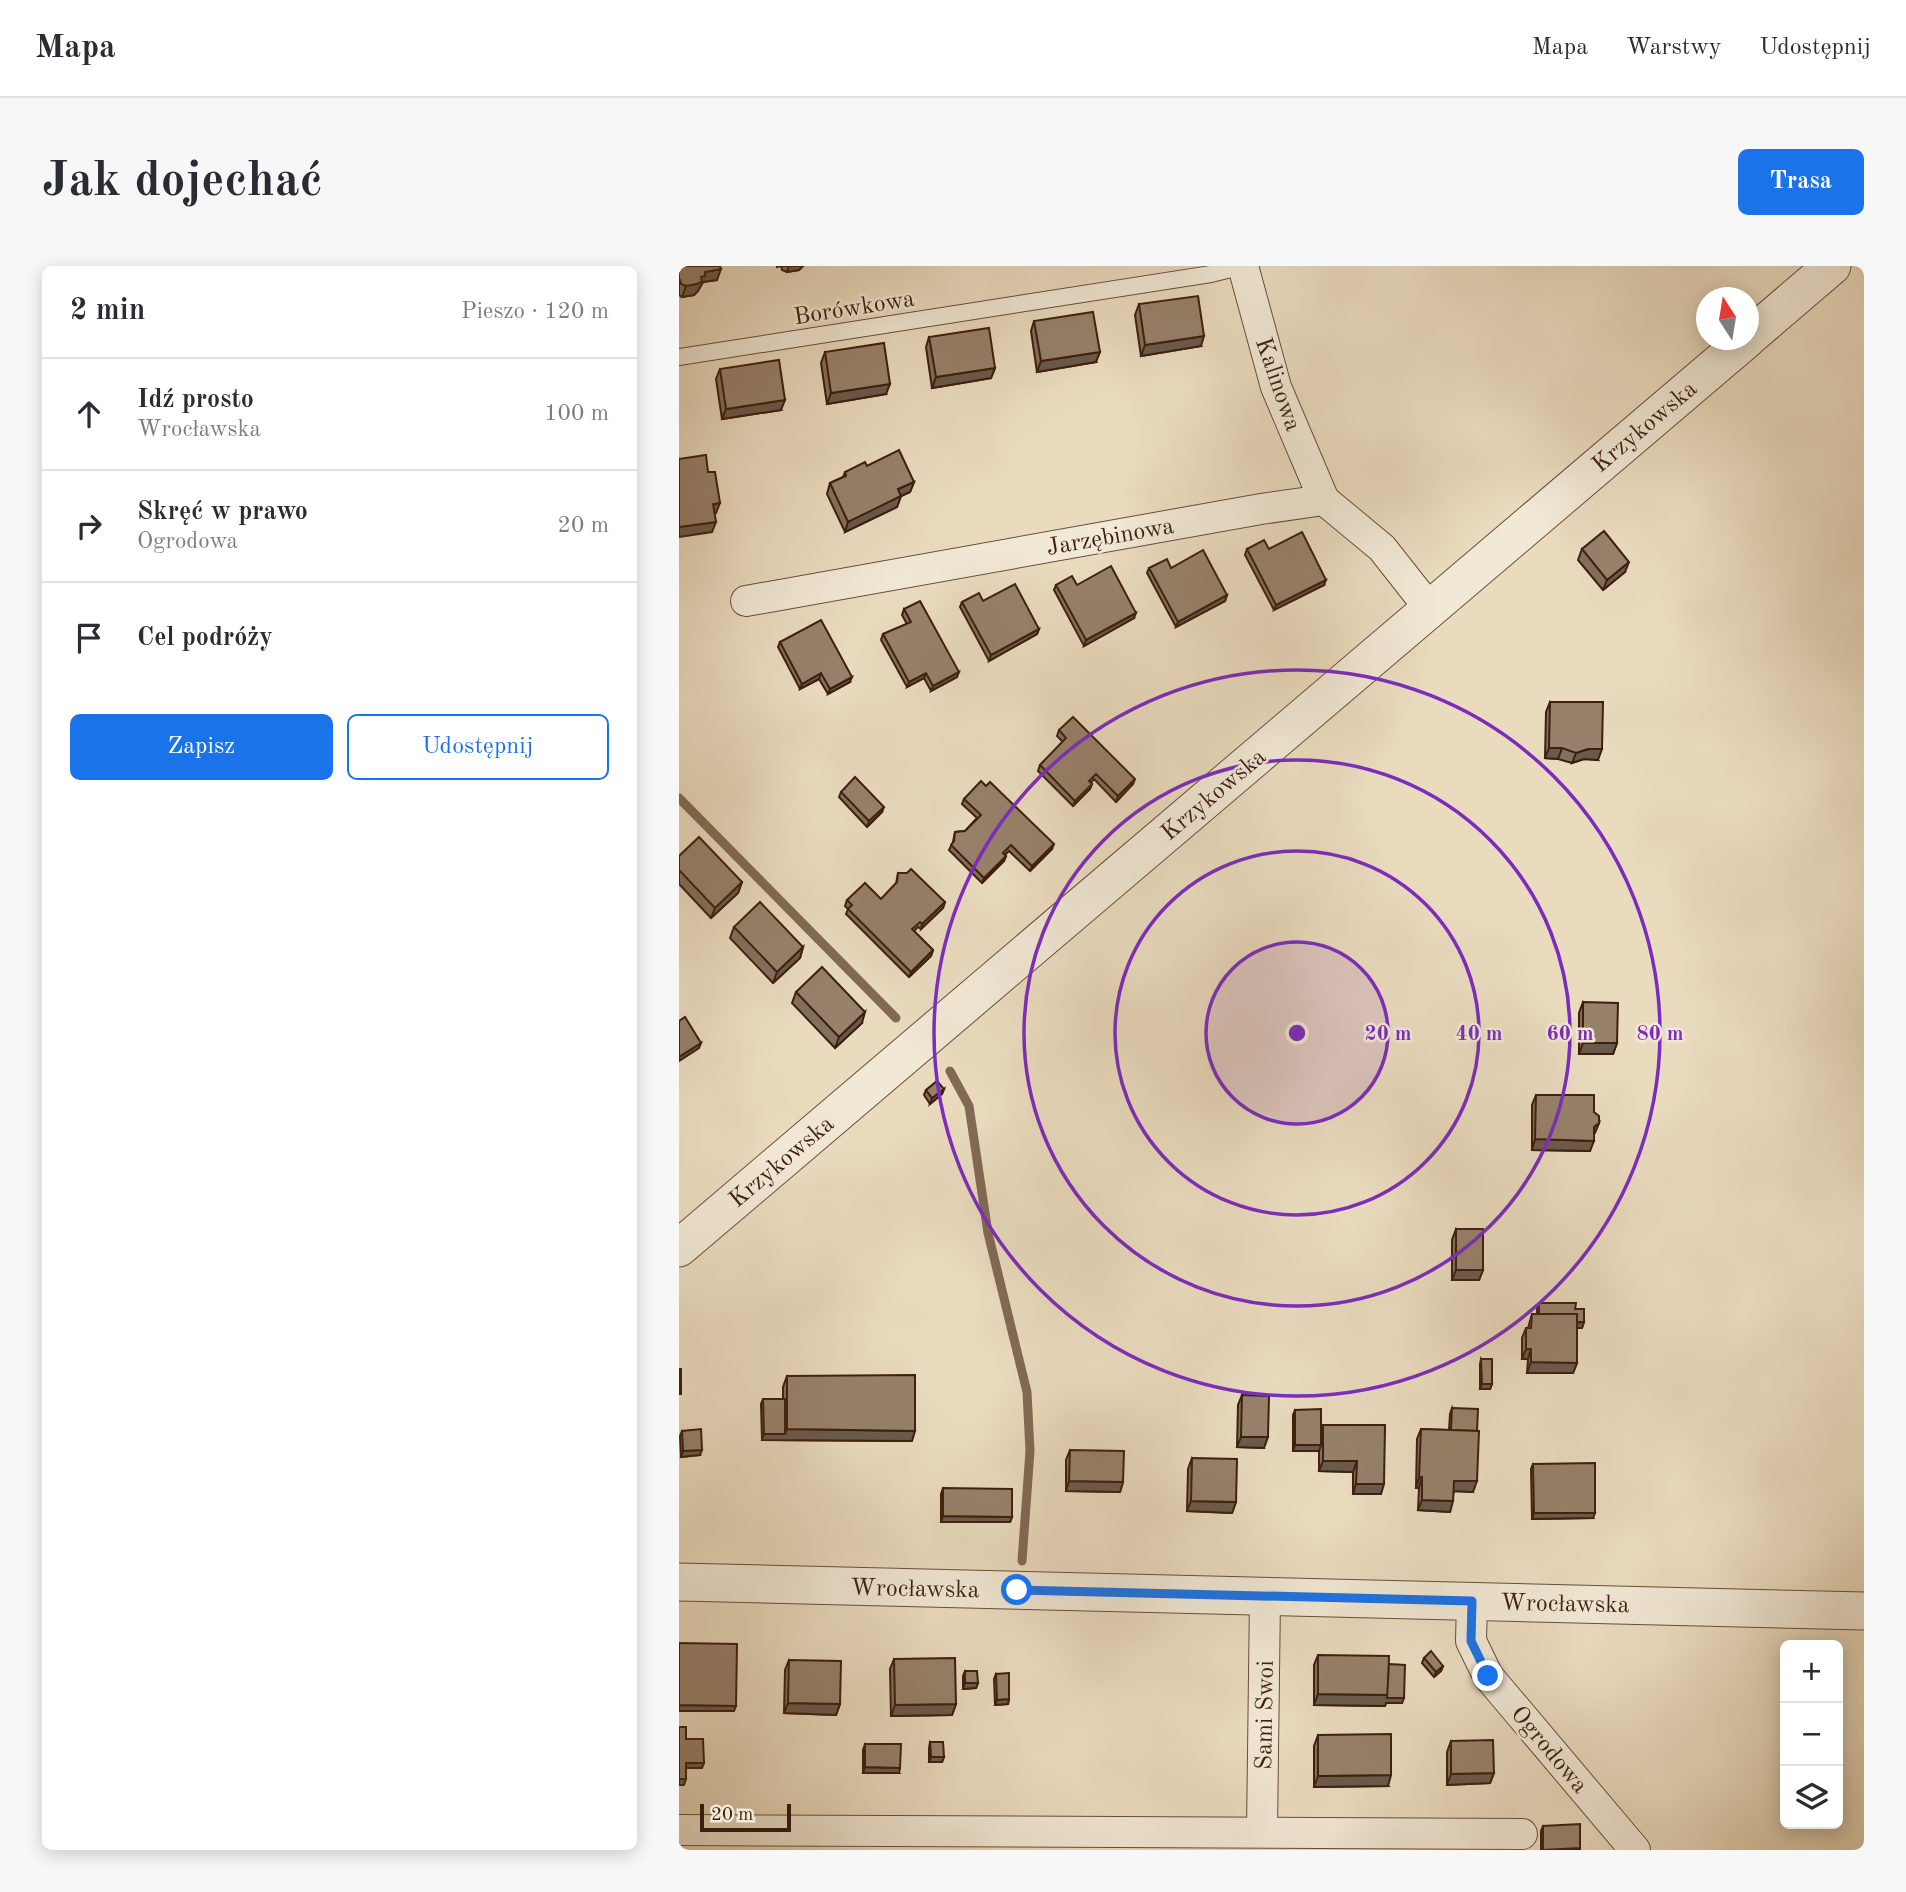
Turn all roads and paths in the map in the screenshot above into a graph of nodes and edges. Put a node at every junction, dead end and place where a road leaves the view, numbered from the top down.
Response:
1 (1243, 266) edge
2 (1832, 266) edge
3 (1759, 328) edge
4 (1733, 350) edge
5 (679, 357) edge
6 (1324, 499) junction
7 (746, 601) dead end
8 (1430, 609) junction
9 (682, 1239) edge
10 (679, 1582) edge
11 (1265, 1597) junction
12 (1472, 1601) junction
13 (1864, 1611) edge
14 (679, 1830) edge
15 (1262, 1832) junction
16 (1522, 1834) dead end
17 (1636, 1850) edge

1 - 5 lane, Borówkowa
1 - 6 street, Kalinowa
2 - 3 street, Krzykowska
4 - 8 street, Krzykowska
6 - 7 street, Jarzębinowa
6 - 8 street
8 - 9 street, Krzykowska
10 - 11 street, Wrocławska
11 - 12 street, Wrocławska
11 - 15 street, Sami Swoi
12 - 13 street, Wrocławska
12 - 17 street, Ogrodowa
14 - 15 street
15 - 16 street

